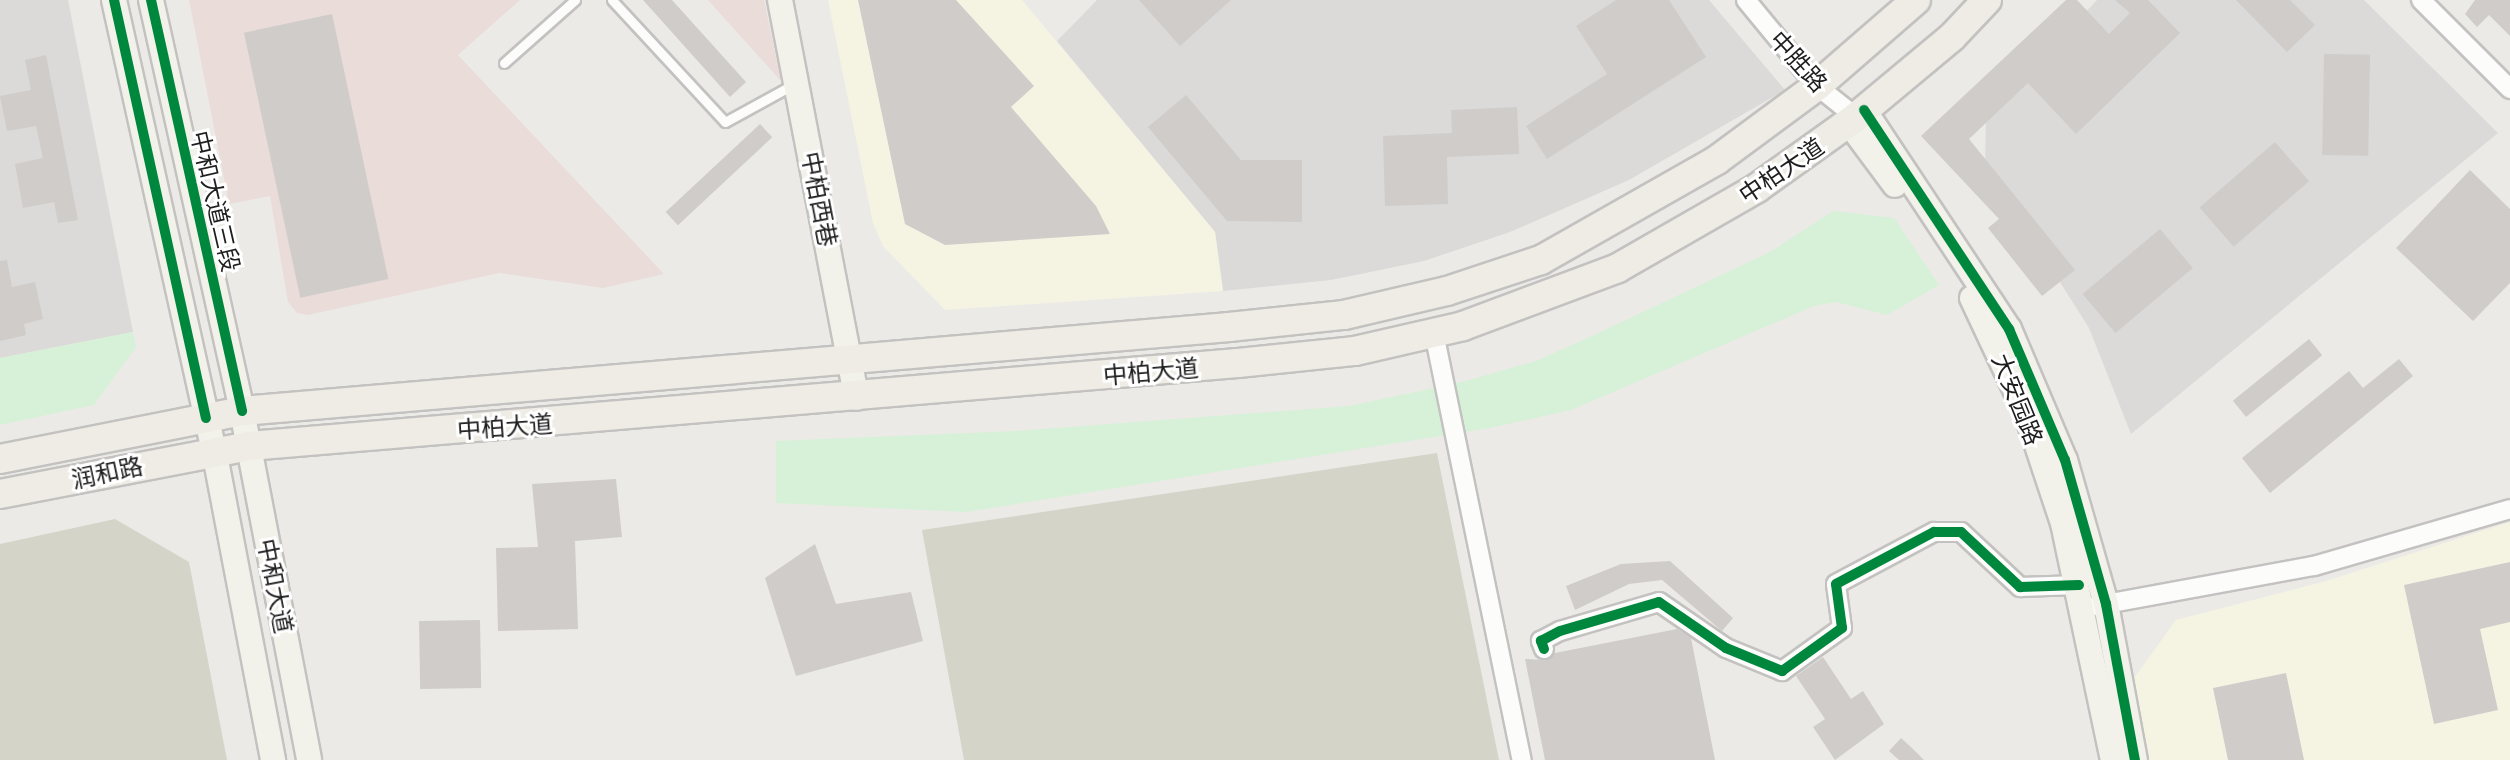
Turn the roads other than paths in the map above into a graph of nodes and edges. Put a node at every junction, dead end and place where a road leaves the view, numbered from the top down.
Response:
1 (114, 0) edge
2 (151, 0) edge
3 (575, 0) edge
4 (612, 0) edge
5 (780, 0) edge
6 (1746, 0) edge
7 (1916, 0) edge
8 (1987, 0) edge
9 (2421, 0) edge
10 (504, 63) dead end
11 (797, 83) junction
12 (1817, 86) junction
13 (2510, 89) edge
14 (1856, 117) junction
15 (1434, 333) junction
16 (852, 361) junction
17 (857, 398) junction
18 (242, 411) junction
19 (206, 418) junction
20 (249, 446) junction
21 (214, 450) junction
22 (0, 459) edge
23 (0, 494) edge
24 (2510, 509) edge
25 (2090, 599) junction
26 (1544, 649) dead end
27 (273, 760) edge
28 (309, 760) edge
29 (1522, 760) edge
30 (2113, 760) edge
31 (2135, 760) edge

1 - 19 street
2 - 18 street, 中和大道三段
3 - 10 lane
4 - 11 lane
5 - 11 street, 中柏西巷
6 - 12 street, 中胜路
7 - 12 main road, 中柏大道
8 - 14 main road, 中柏大道
9 - 13 street
11 - 16 street, 中柏西巷
12 - 14 street, 中胜路
12 - 16 main road, 中柏大道
14 - 15 main road, 中柏大道
14 - 25 street, 大安园路
14 - 25 street
15 - 17 main road, 中柏大道
15 - 29 street
16 - 17 street, 中柏西巷
16 - 18 main road, 中柏大道
17 - 20 main road, 中柏大道
18 - 19 main road, 中柏大道
18 - 20 street, 中和大道
19 - 21 street
19 - 22 main road, 润和路
20 - 21 main road, 中柏大道
20 - 28 street, 中和大道
21 - 23 main road, 润和路
21 - 27 street, 中和大道
24 - 25 street
25 - 26 street
25 - 30 street, 大安园路
25 - 31 street

